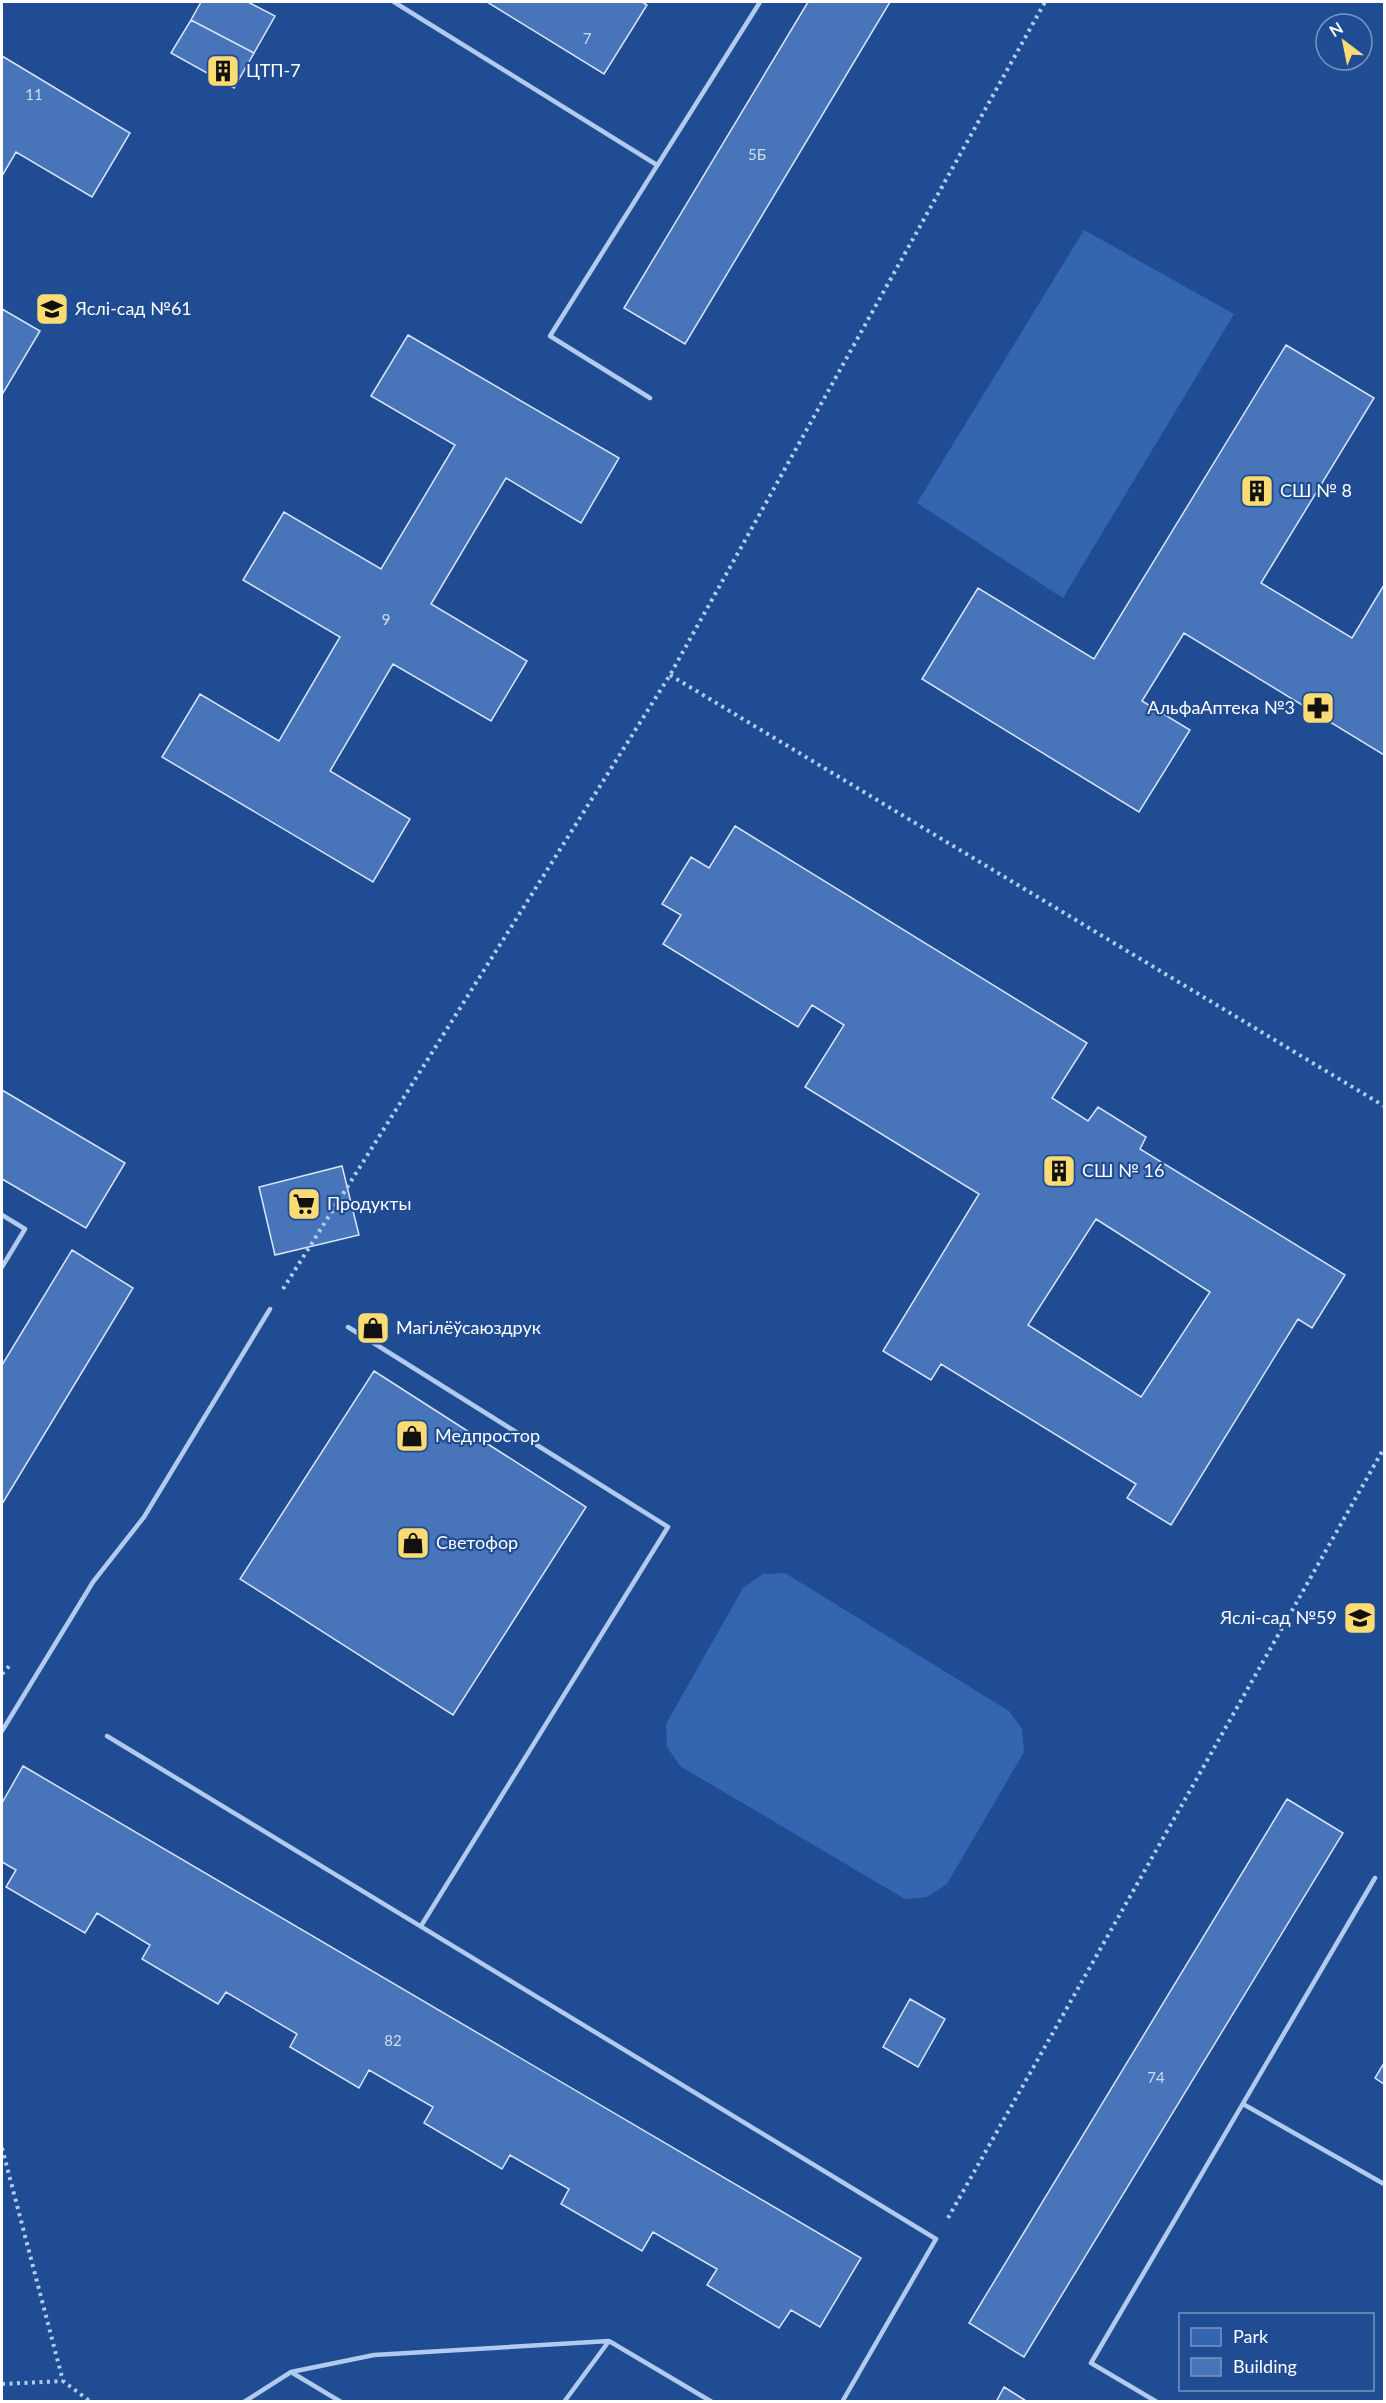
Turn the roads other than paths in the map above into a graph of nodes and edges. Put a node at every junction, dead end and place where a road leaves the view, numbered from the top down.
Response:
1 (394, 2) edge
2 (760, 2) edge
3 (657, 165) junction
4 (650, 398) dead end
5 (2, 1215) edge
6 (2, 1267) edge
7 (270, 1309) road end
8 (348, 1327) dead end
9 (2, 1731) edge
10 (107, 1736) dead end
11 (1375, 1878) dead end
12 (421, 1926) junction
13 (1243, 2104) junction
14 (1384, 2184) edge
15 (609, 2341) junction
16 (291, 2372) junction
17 (244, 2402) edge
18 (341, 2402) edge
19 (564, 2402) edge
20 (712, 2402) edge
21 (842, 2402) edge
22 (1157, 2402) edge

1 - 3 lane
2 - 3 lane
3 - 4 lane
5 - 6 lane
7 - 9 lane
8 - 12 lane
10 - 12 lane
11 - 13 lane
12 - 21 lane
13 - 14 lane
13 - 22 lane
15 - 16 lane
15 - 19 lane
15 - 20 lane
16 - 17 lane
16 - 18 lane

